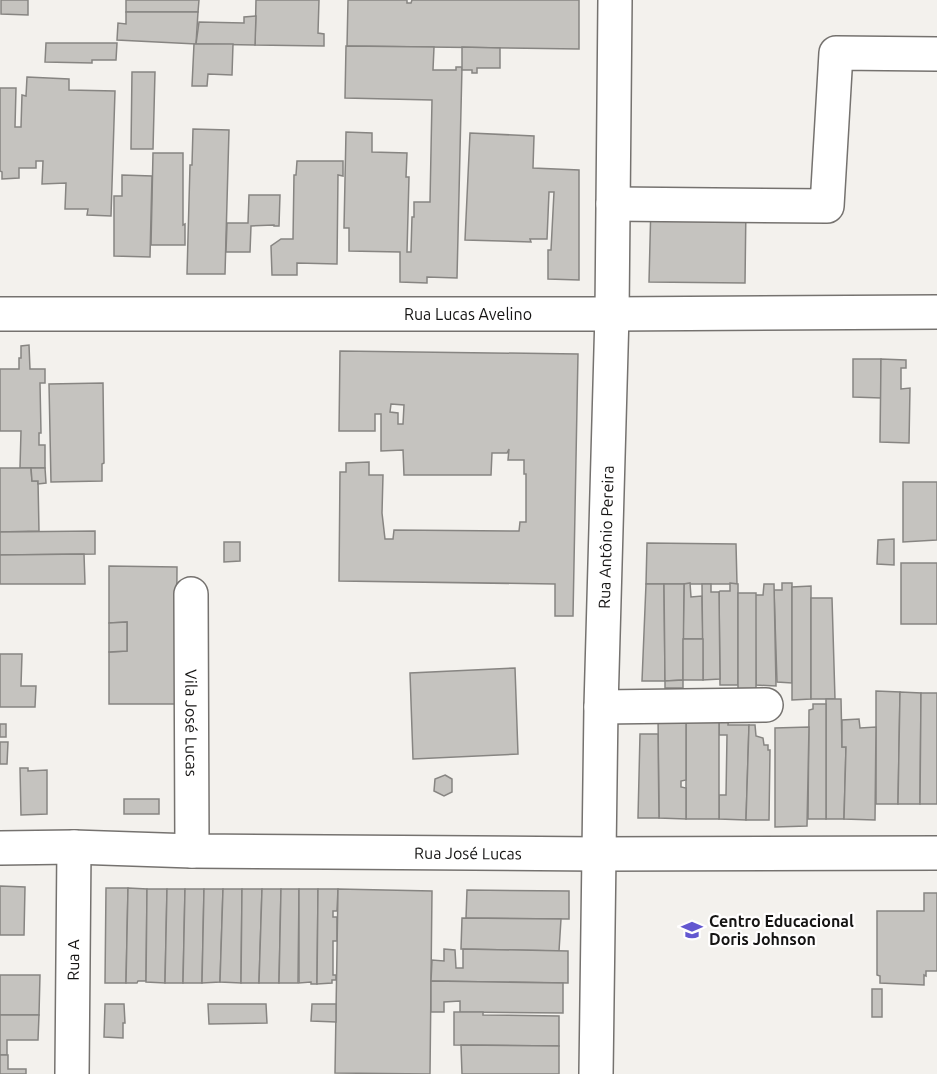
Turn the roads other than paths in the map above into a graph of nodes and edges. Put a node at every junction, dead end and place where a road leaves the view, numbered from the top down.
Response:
1 (615, 0) edge
2 (937, 54) edge
3 (613, 204) junction
4 (937, 312) edge
5 (0, 314) edge
6 (612, 314) junction
7 (192, 594) dead end
8 (766, 705) dead end
9 (601, 707) junction
10 (74, 847) junction
11 (0, 848) edge
12 (192, 851) junction
13 (937, 853) edge
14 (599, 854) junction
15 (72, 1074) edge
16 (596, 1074) edge

1 - 3 street, Rua Antônio Pereira
2 - 3 street
3 - 6 street, Rua Antônio Pereira
4 - 6 street, Rua Lucas Avelino
5 - 6 street, Rua Lucas Avelino
6 - 9 street, Rua Antônio Pereira
7 - 12 street, Vila José Lucas
8 - 9 street
9 - 14 street, Rua Antônio Pereira
10 - 11 street, Rua José Lucas
10 - 12 street, Rua José Lucas
10 - 15 street, Rua A
12 - 14 street, Rua José Lucas
13 - 14 street, Rua José Lucas
14 - 16 street, Rua Antônio Pereira

